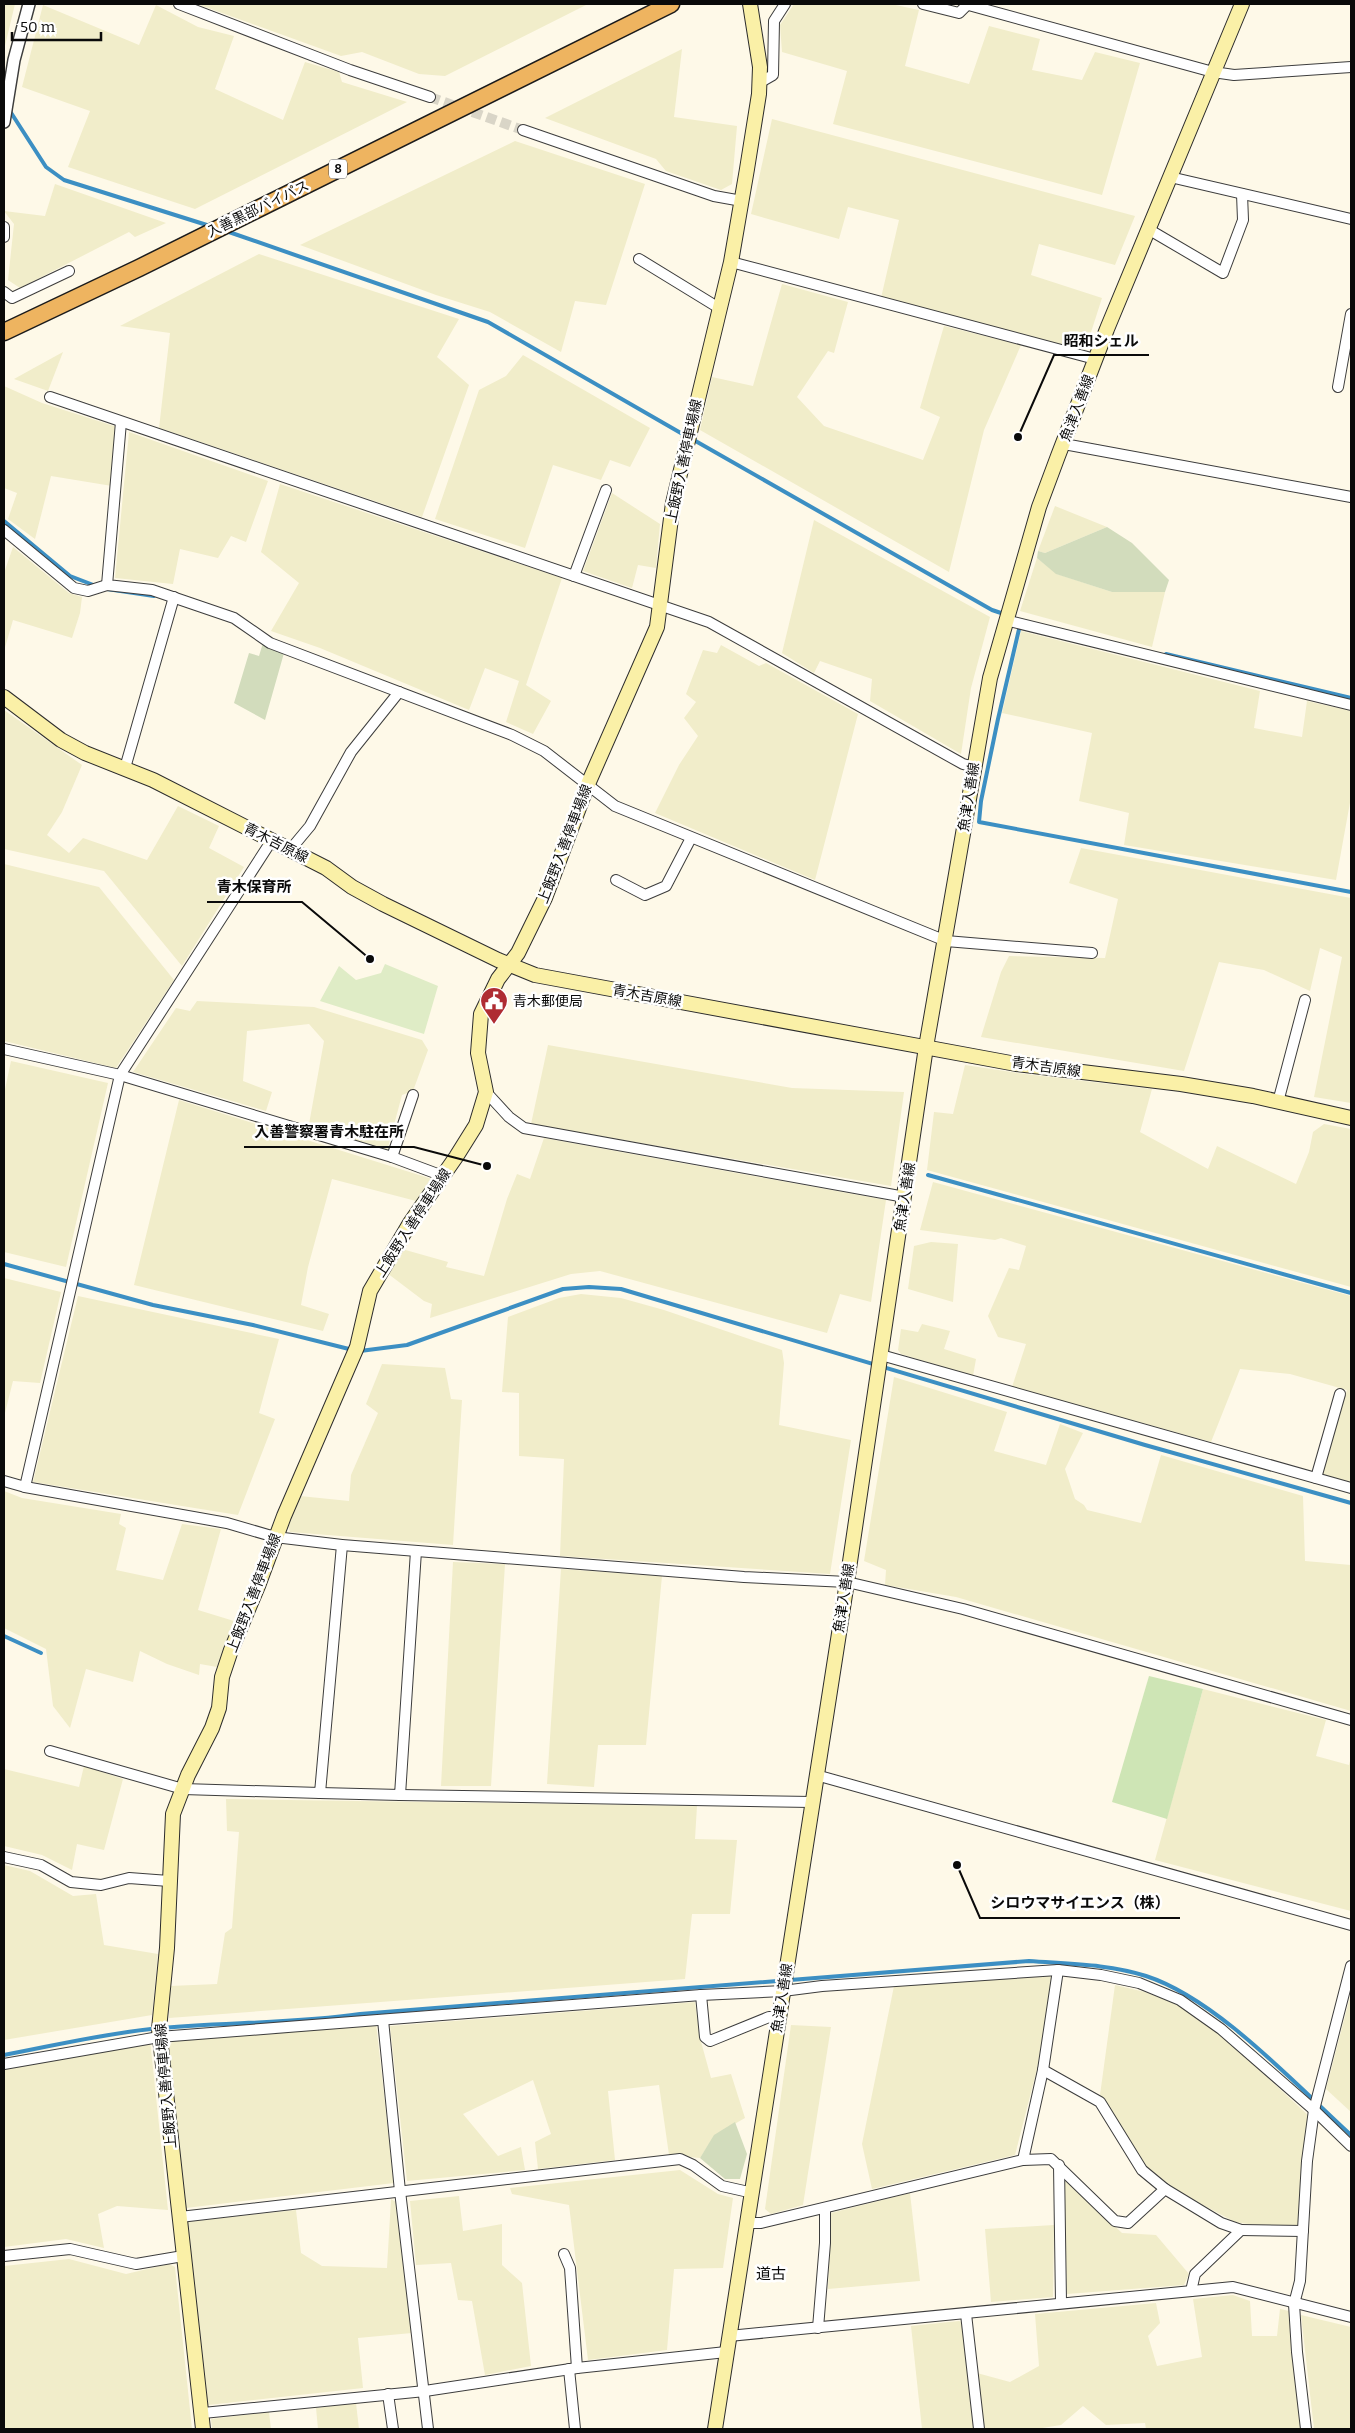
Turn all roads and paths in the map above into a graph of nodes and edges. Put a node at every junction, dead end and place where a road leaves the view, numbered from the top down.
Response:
1 (29, 4) edge
2 (178, 4) edge
3 (671, 4) edge
4 (750, 4) edge
5 (785, 4) edge
6 (923, 4) edge
7 (966, 4) edge
8 (1242, 4) edge
9 (1351, 67) edge
10 (1213, 72) junction
11 (759, 83) junction
12 (430, 97) tunnel mouth
13 (4, 122) edge
14 (523, 130) tunnel mouth
15 (1170, 177) junction
16 (1242, 194) junction
17 (742, 201) junction
18 (1351, 219) edge
19 (4, 227) edge
20 (1148, 229) junction
21 (4, 237) edge
22 (639, 259) dead end
23 (730, 262) junction
24 (69, 271) dead end
25 (4, 292) edge
26 (719, 308) junction
27 (1351, 314) edge
28 (4, 332) edge
29 (1095, 359) junction
30 (1338, 387) dead end
31 (50, 397) dead end
32 (121, 422) junction
33 (1064, 444) junction
34 (606, 490) dead end
35 (1351, 498) edge
36 (4, 530) edge
37 (574, 576) junction
38 (107, 585) junction
39 (174, 597) junction
40 (661, 606) junction
41 (1005, 620) junction
42 (399, 692) junction
43 (4, 698) edge
44 (1351, 704) edge
45 (974, 767) junction
46 (125, 768) junction
47 (588, 784) junction
48 (691, 838) junction
49 (272, 840) junction
50 (290, 850) junction
51 (616, 880) dead end
52 (946, 941) junction
53 (1092, 953) dead end
54 (509, 964) junction
55 (1305, 1000) dead end
56 (926, 1047) junction
57 (4, 1049) edge
58 (120, 1075) junction
59 (486, 1092) junction
60 (413, 1096) dead end
61 (1278, 1102) junction
62 (1351, 1118) edge
63 (392, 1157) junction
64 (443, 1176) junction
65 (905, 1197) junction
66 (881, 1354) junction
67 (1340, 1394) dead end
68 (1316, 1478) junction
69 (4, 1481) edge
70 (25, 1487) junction
71 (1351, 1488) edge
72 (275, 1537) junction
73 (342, 1545) junction
74 (416, 1551) junction
75 (847, 1582) junction
76 (1351, 1720) edge
77 (50, 1751) dead end
78 (816, 1775) junction
79 (183, 1789) junction
80 (320, 1793) junction
81 (400, 1795) junction
82 (812, 1802) junction
83 (4, 1858) edge
84 (169, 1881) junction
85 (1351, 1925) edge
86 (1351, 1966) edge
87 (1058, 1970) junction
88 (783, 1991) junction
89 (701, 1995) junction
90 (779, 2017) junction
91 (383, 2020) junction
92 (159, 2037) junction
93 (4, 2064) edge
94 (1044, 2070) junction
95 (1314, 2110) junction
96 (1351, 2146) edge
97 (1023, 2160) junction
98 (1059, 2165) junction
99 (1165, 2189) junction
100 (400, 2191) junction
101 (752, 2193) junction
102 (825, 2208) junction
103 (180, 2217) junction
104 (748, 2223) junction
105 (1241, 2230) junction
106 (1303, 2231) junction
107 (564, 2254) dead end
108 (4, 2256) edge
109 (183, 2256) junction
110 (1191, 2291) junction
111 (1060, 2302) junction
112 (1294, 2304) junction
113 (966, 2314) junction
114 (1351, 2317) edge
115 (818, 2328) junction
116 (729, 2336) junction
117 (726, 2352) junction
118 (573, 2368) junction
119 (424, 2390) junction
120 (388, 2394) junction
121 (203, 2413) junction
122 (203, 2429) edge
123 (393, 2429) edge
124 (428, 2429) edge
125 (575, 2429) edge
126 (715, 2429) edge
127 (979, 2429) edge
128 (1306, 2429) edge

1 - 13 street
2 - 12 street
3 - 28 highway, 入善黒部バイパス / 8
4 - 11 main road, 上飯野入善停車場線
5 - 11 street
6 - 7 street
7 - 10 street
8 - 10 main road, 魚津入善線
9 - 10 street
10 - 15 main road, 魚津入善線
11 - 17 main road, 上飯野入善停車場線
14 - 17 street
15 - 16 street
15 - 20 main road, 魚津入善線
16 - 18 street
16 - 20 street
17 - 23 main road, 上飯野入善停車場線
19 - 21 street
20 - 29 main road, 魚津入善線
22 - 26 street
23 - 26 main road, 上飯野入善停車場線
23 - 29 street
24 - 25 street
26 - 40 main road, 上飯野入善停車場線
27 - 30 street
29 - 33 main road, 魚津入善線
31 - 32 street
32 - 37 street
32 - 38 street
33 - 35 street
33 - 41 main road, 魚津入善線
34 - 37 street
36 - 38 street
37 - 40 street
38 - 39 street
39 - 42 street
39 - 46 street
40 - 45 street
40 - 47 main road, 上飯野入善停車場線
41 - 44 street
41 - 45 main road, 魚津入善線
42 - 47 street
42 - 50 street
43 - 46 main road, 青木吉原線
45 - 52 main road, 魚津入善線
46 - 49 main road, 青木吉原線
47 - 48 street
47 - 54 main road, 上飯野入善停車場線
48 - 51 street
48 - 52 street
49 - 50 main road, 青木吉原線
49 - 58 street
50 - 54 main road, 青木吉原線
52 - 53 street
52 - 56 main road, 魚津入善線
54 - 56 main road, 青木吉原線
54 - 59 main road, 上飯野入善停車場線
55 - 61 street
56 - 61 main road, 青木吉原線
56 - 65 main road, 魚津入善線
57 - 58 street
58 - 63 street
58 - 70 street
59 - 64 main road, 上飯野入善停車場線
59 - 65 street
60 - 63 street
61 - 62 main road, 青木吉原線
63 - 64 street
64 - 72 main road, 上飯野入善停車場線
65 - 66 main road, 魚津入善線
66 - 68 street
66 - 75 main road, 魚津入善線
67 - 68 street
68 - 71 street
69 - 70 street
70 - 72 street
72 - 73 street
72 - 79 main road, 上飯野入善停車場線
73 - 74 street
73 - 80 street
74 - 75 street
74 - 81 street
75 - 76 street
75 - 78 main road, 魚津入善線
77 - 79 street
78 - 82 main road, 魚津入善線
78 - 85 street
79 - 80 street
79 - 84 main road, 上飯野入善停車場線
80 - 81 street
81 - 82 street
82 - 88 main road, 魚津入善線
83 - 84 street
84 - 92 main road, 上飯野入善停車場線
86 - 95 street
87 - 88 street
87 - 94 street
87 - 95 street
88 - 89 street
88 - 90 main road, 魚津入善線
89 - 90 street
89 - 91 street
90 - 101 main road, 魚津入善線
91 - 92 street
91 - 100 street
92 - 93 street
92 - 103 main road, 上飯野入善停車場線
94 - 97 street
94 - 99 street
95 - 96 street
95 - 106 street
97 - 98 street
97 - 102 street
98 - 99 street
98 - 111 street
99 - 105 street
100 - 101 street
100 - 103 street
100 - 119 street
101 - 104 main road, 魚津入善線
102 - 104 street
102 - 115 street
103 - 109 main road, 上飯野入善停車場線
104 - 116 main road, 魚津入善線
105 - 106 street
105 - 110 street
106 - 112 street
107 - 118 street
108 - 109 street
109 - 121 main road, 上飯野入善停車場線
110 - 111 street
110 - 112 street
111 - 113 street
112 - 114 street
112 - 128 street
113 - 115 street
113 - 127 street
115 - 116 street
116 - 117 main road, 魚津入善線
117 - 118 street
117 - 126 main road, 魚津入善線
118 - 119 street
118 - 125 street
119 - 120 street
119 - 124 street
120 - 121 street
120 - 123 street
121 - 122 main road, 上飯野入善停車場線

